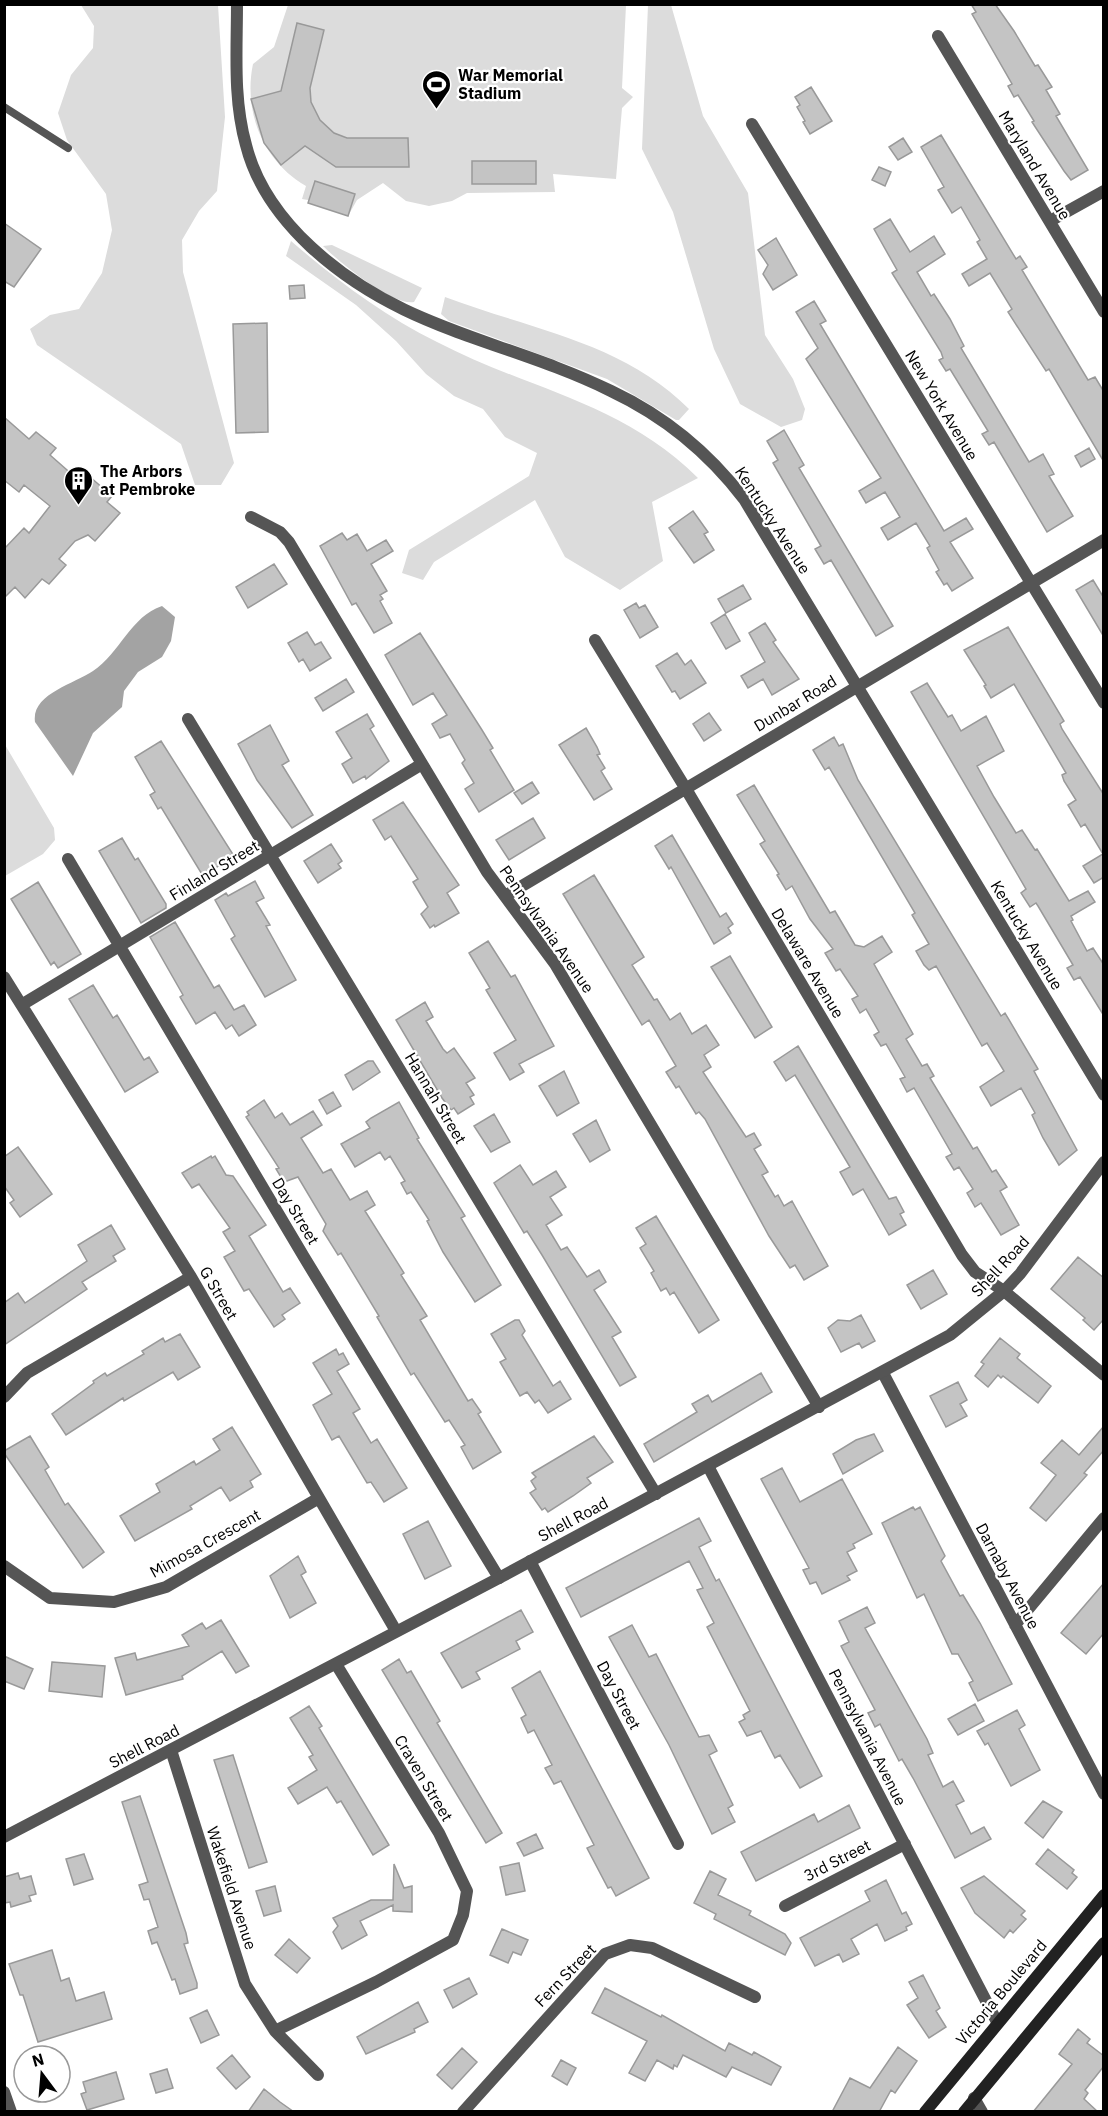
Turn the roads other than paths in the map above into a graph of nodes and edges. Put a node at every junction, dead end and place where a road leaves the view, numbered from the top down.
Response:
1 (237, 4) edge
2 (938, 36) dead end
3 (4, 107) edge
4 (752, 124) dead end
5 (68, 148) dead end
6 (1104, 191) edge
7 (1050, 221) junction
8 (1104, 312) edge
9 (250, 517) dead end
10 (1104, 540) edge
11 (1032, 582) junction
12 (594, 640) dead end
13 (857, 685) junction
14 (1104, 703) edge
15 (188, 719) dead end
16 (422, 764) junction
17 (686, 789) junction
18 (272, 855) junction
19 (68, 858) dead end
20 (505, 896) junction
21 (119, 947) junction
22 (4, 977) edge
23 (23, 1004) junction
24 (1104, 1095) edge
25 (1104, 1162) edge
26 (191, 1277) junction
27 (1004, 1292) junction
28 (884, 1373) junction
29 (1104, 1375) edge
30 (4, 1397) edge
31 (819, 1407) junction
32 (708, 1466) junction
33 (656, 1494) junction
34 (319, 1498) junction
35 (1104, 1518) edge
36 (530, 1561) junction
37 (4, 1566) edge
38 (499, 1578) junction
39 (1015, 1625) junction
40 (396, 1631) junction
41 (336, 1664) junction
42 (171, 1750) junction
43 (1104, 1794) edge
44 (4, 1837) edge
45 (678, 1844) dead end
46 (905, 1844) junction
47 (1104, 1895) edge
48 (785, 1906) dead end
49 (1104, 1943) edge
50 (755, 1997) dead end
51 (997, 2022) junction
52 (275, 2031) junction
53 (318, 2075) dead end
54 (4, 2092) edge
55 (974, 2098) junction
56 (10, 2112) edge
57 (463, 2112) edge
58 (926, 2112) edge
59 (963, 2112) edge
60 (982, 2112) edge

1 - 13 street, Kentucky Avenue
2 - 7 street, Maryland Avenue
3 - 5 lane
4 - 11 street, New York Avenue
6 - 7 street
7 - 8 street, Maryland Avenue
9 - 16 street, Pennsylvania Avenue
10 - 11 street, Dunbar Road
11 - 13 street, Dunbar Road
11 - 14 street, New York Avenue
12 - 17 street, Delaware Avenue
13 - 17 street, Dunbar Road
13 - 24 street, Kentucky Avenue
15 - 18 street, Hannah Street
16 - 18 street, Finland Street
16 - 20 street, Pennsylvania Avenue
17 - 20 street, Dunbar Road
17 - 27 street, Delaware Avenue
18 - 21 street, Finland Street
18 - 33 street, Hannah Street
19 - 21 street, Day Street
20 - 31 street, Pennsylvania Avenue
21 - 23 street, Finland Street
21 - 38 street, Day Street
22 - 23 street, G Street
23 - 26 street, G Street
25 - 27 street, Shell Road
26 - 30 street
26 - 34 street, G Street
27 - 28 street, Shell Road
27 - 29 street, Delaware Avenue
28 - 31 street, Shell Road
28 - 39 street, Darnaby Avenue
31 - 32 street, Shell Road
32 - 33 street, Shell Road
32 - 46 street, Pennsylvania Avenue
33 - 36 street, Shell Road
34 - 37 street, Mimosa Crescent
34 - 40 street, G Street
35 - 39 street
36 - 38 street, Shell Road
36 - 45 street, Day Street
38 - 40 street, Shell Road
39 - 43 street, Darnaby Avenue
40 - 41 street, Shell Road
41 - 42 street, Shell Road
41 - 52 street, Craven Street
42 - 44 street, Shell Road
42 - 52 street, Wakefield Avenue
46 - 48 street, 3rd Street
46 - 51 street, Pennsylvania Avenue
47 - 51 main road, Victoria Boulevard
49 - 55 main road
50 - 57 street, Fern Street
51 - 58 main road, Victoria Boulevard
52 - 53 street, Wakefield Avenue
54 - 56 street
55 - 59 main road
55 - 60 street

